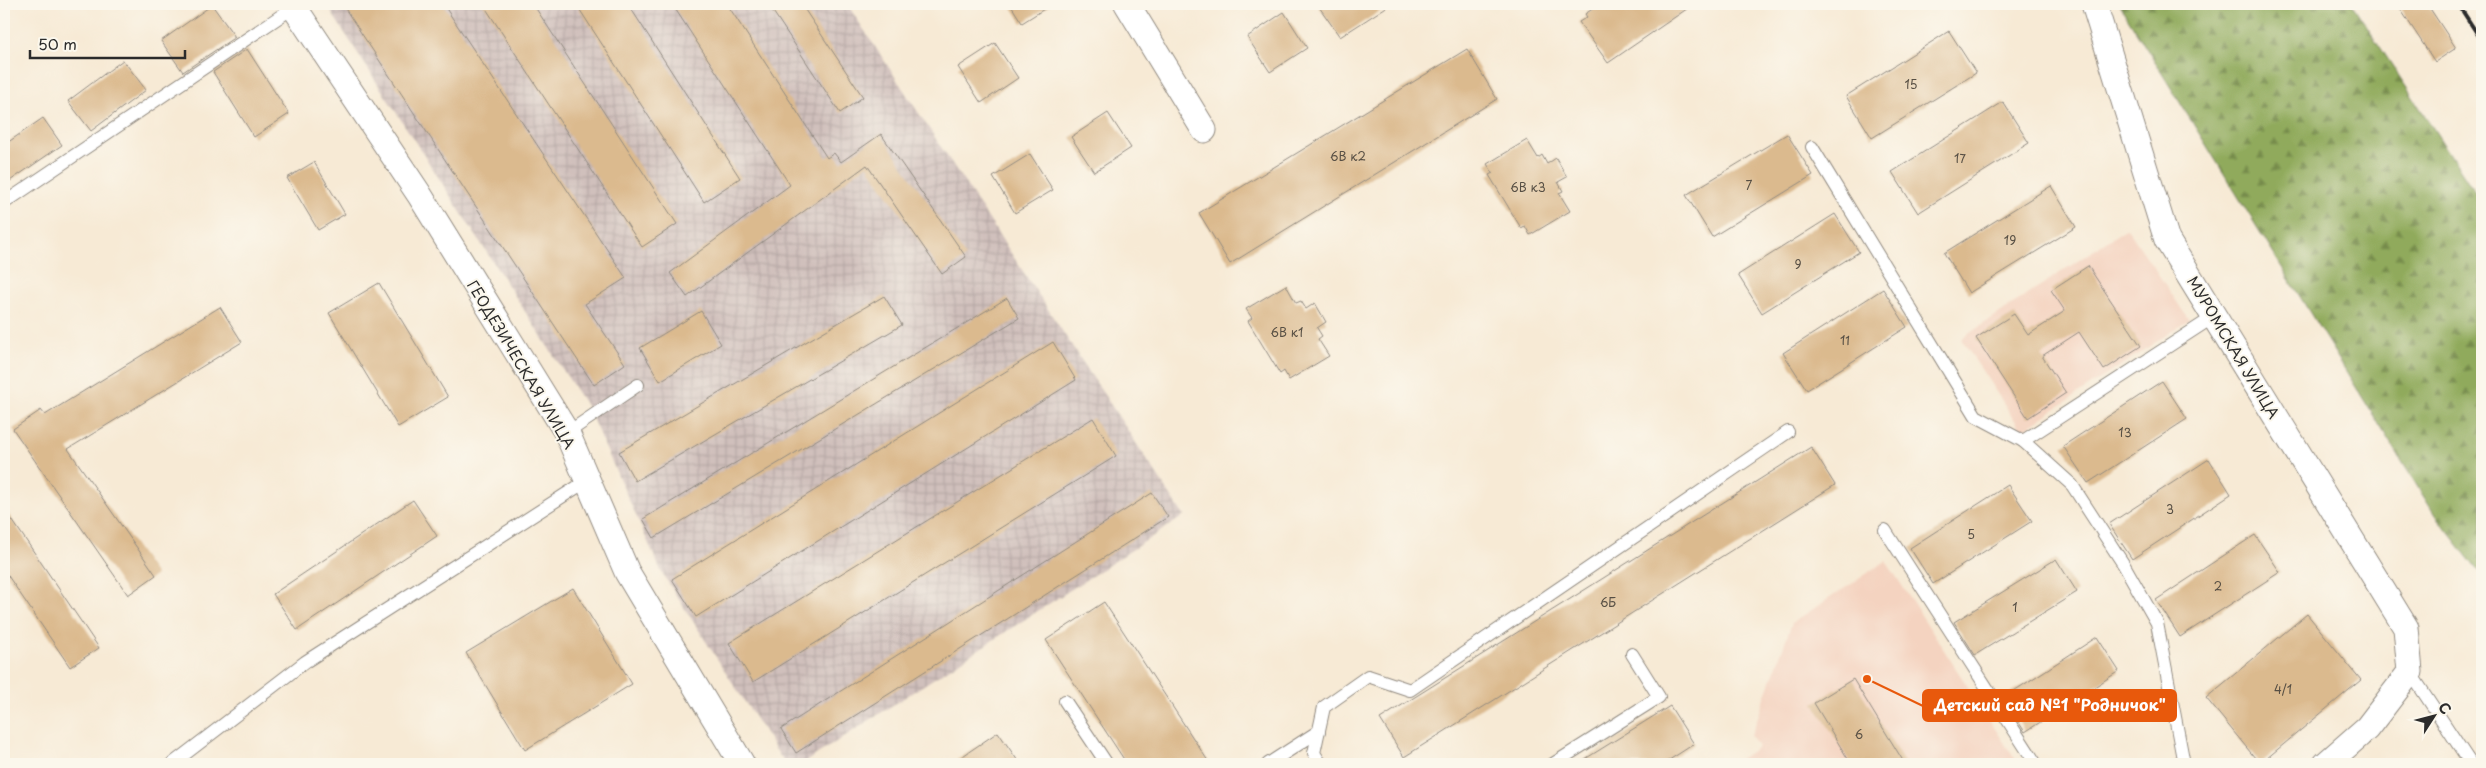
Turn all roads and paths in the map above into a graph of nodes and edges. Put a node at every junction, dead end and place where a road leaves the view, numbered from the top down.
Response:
1 (1127, 4) edge
2 (2094, 4) edge
3 (293, 5) edge
4 (1204, 130) dead end
5 (1812, 147) dead end
6 (4, 203) edge
7 (2215, 316) junction
8 (638, 385) dead end
9 (1788, 432) dead end
10 (567, 433) junction
11 (2023, 441) junction
12 (588, 480) junction
13 (1885, 530) dead end
14 (1632, 654) dead end
15 (2410, 672) junction
16 (1065, 701) dead end
17 (1319, 731) junction
18 (172, 764) edge
19 (742, 764) edge
20 (1107, 764) edge
21 (1268, 764) edge
22 (1320, 764) edge
23 (1553, 764) edge
24 (2036, 764) edge
25 (2183, 764) edge
26 (2326, 764) edge
27 (2471, 764) edge

1 - 4 street
2 - 7 street, МУРОМСКАЯ УЛИЦА
3 - 6 lane
3 - 10 street, ГЕОДЕЗИЧЕСКАЯ УЛИЦА
5 - 11 lane
7 - 11 lane
7 - 15 street, МУРОМСКАЯ УЛИЦА
8 - 10 lane
9 - 17 lane
10 - 12 street, ГЕОДЕЗИЧЕСКАЯ УЛИЦА
11 - 25 lane
12 - 18 lane
12 - 19 street, ГЕОДЕЗИЧЕСКАЯ УЛИЦА
13 - 24 lane
14 - 23 lane
15 - 26 street
15 - 27 lane
16 - 20 lane
17 - 21 lane
17 - 22 lane

